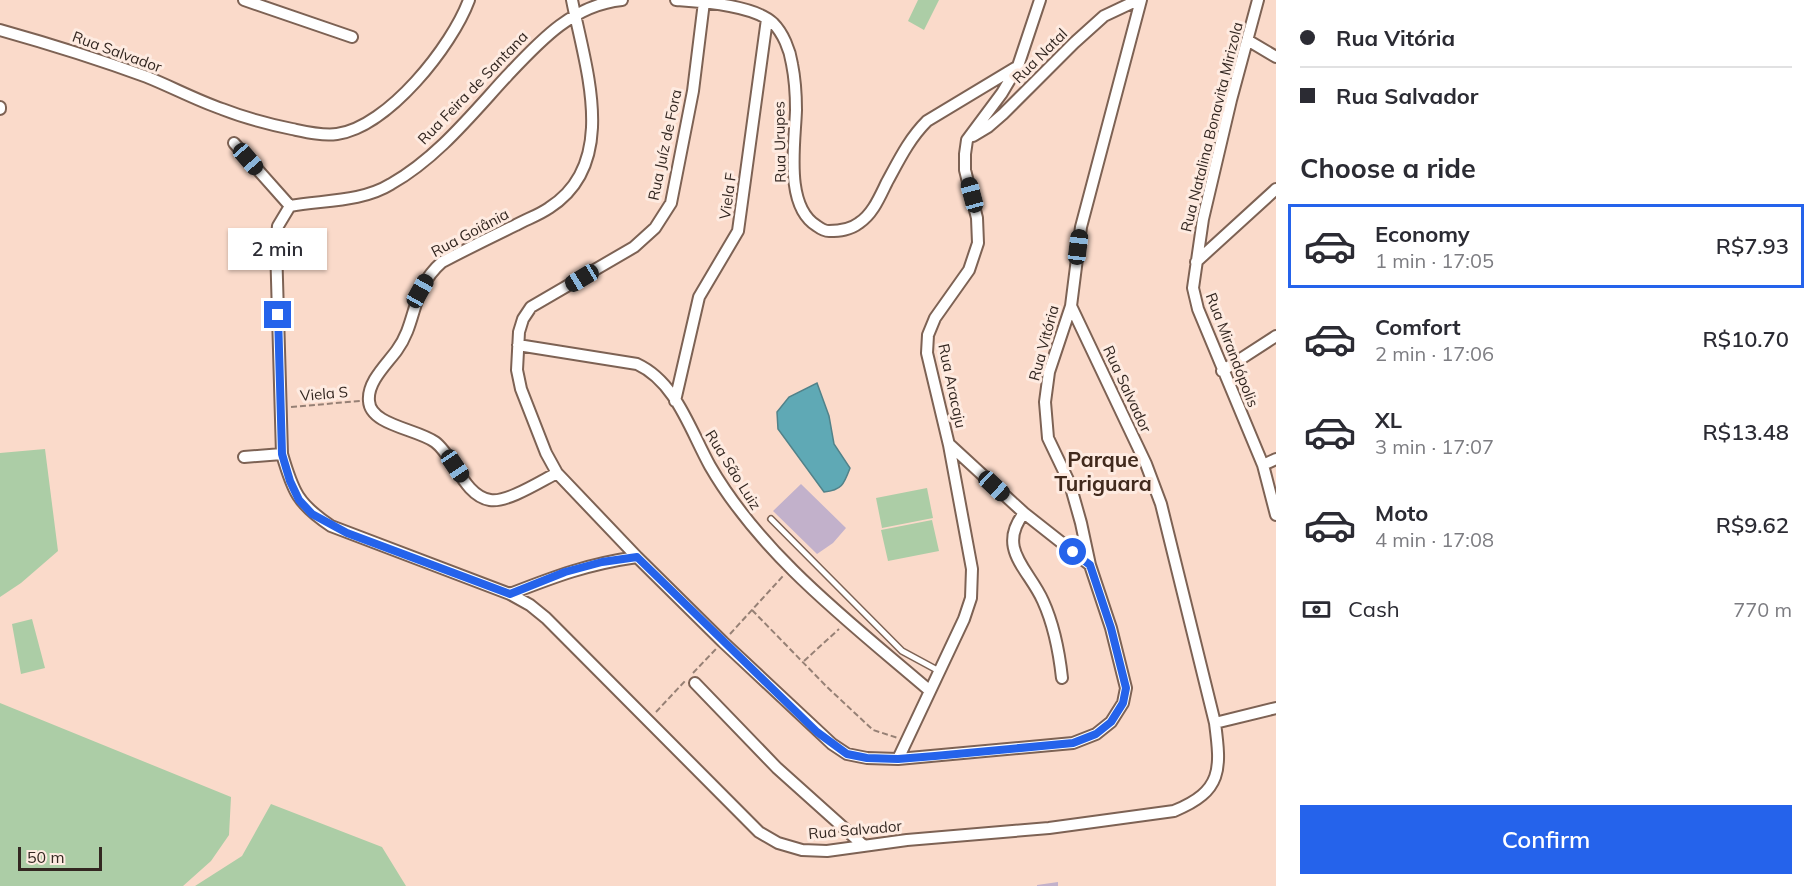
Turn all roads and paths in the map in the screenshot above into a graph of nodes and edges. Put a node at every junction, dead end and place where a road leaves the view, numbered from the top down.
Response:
1 (244, 0) edge
2 (469, 0) edge
3 (572, 0) edge
4 (622, 0) edge
5 (676, 0) edge
6 (1040, 0) edge
7 (1139, 0) edge
8 (1258, 0) edge
9 (704, 2) junction
10 (574, 15) junction
11 (767, 19) junction
12 (0, 30) edge
13 (352, 38) dead end
14 (1249, 41) junction
15 (1276, 57) edge
16 (1018, 66) junction
17 (967, 140) junction
18 (234, 143) dead end
19 (1276, 189) edge
20 (290, 206) junction
21 (1196, 262) junction
22 (1071, 306) junction
23 (1276, 336) edge
24 (518, 345) junction
25 (1222, 371) junction
26 (369, 400) junction
27 (675, 400) junction
28 (281, 408) junction
29 (949, 445) junction
30 (282, 454) junction
31 (244, 457) dead end
32 (1276, 459) edge
33 (1263, 465) junction
34 (557, 473) junction
35 (1024, 513) junction
36 (1276, 515) edge
37 (771, 519) dead end
38 (637, 557) junction
39 (1090, 565) junction
40 (510, 594) junction
41 (752, 610) dead end
42 (848, 621) junction
43 (803, 662) junction
44 (939, 671) junction
45 (1062, 678) dead end
46 (695, 683) dead end
47 (930, 691) junction
48 (1276, 708) edge
49 (1215, 723) junction
50 (906, 741) junction
51 (867, 758) joint
52 (898, 759) junction
53 (864, 846) junction

1 - 13 street
2 - 12 street, Rua Salvador
3 - 10 street
4 - 10 street
5 - 9 street
6 - 16 street
7 - 17 street, Rua Natal
7 - 22 street, Rua Vitória
8 - 14 street, Rua Natalina Bonavita Mirizola
9 - 11 street
9 - 24 street, Rua Juíz de Fora
10 - 20 street, Rua Feira de Santana
10 - 26 street, Rua Goiânia
11 - 16 street, Rua Urupes
11 - 27 street, Viela F
14 - 15 street
14 - 21 street, Rua Natalina Bonavita Mirizola
16 - 17 street
17 - 29 street, Rua Aracaju
18 - 20 street
19 - 21 street
20 - 28 street, Rua Salvador
21 - 25 street, Rua Mirandópolis
22 - 39 street, Rua Vitória
22 - 49 street, Rua Salvador
23 - 25 street
24 - 27 street, Rua São Luiz
24 - 34 street, Rua Juíz de Fora
25 - 33 street, Rua Mirandópolis
26 - 28 path, Viela S
26 - 34 street
27 - 42 street, Rua São Luiz
28 - 30 street, Rua Salvador
29 - 35 street
29 - 44 street, Rua Aracaju
30 - 31 street
30 - 40 street, Rua Salvador
32 - 33 street
33 - 36 street, Rua Mirandópolis
34 - 38 street, Rua Juíz de Fora
35 - 39 street
35 - 45 street
37 - 44 lane
38 - 40 street
38 - 51 street, Rua Juíz de Fora
39 - 52 street, Rua Vitória
40 - 53 street, Rua Salvador
41 - 43 path
42 - 43 path
42 - 47 street, Rua São Luiz
43 - 50 path
44 - 47 street, Rua Aracaju
46 - 53 street
47 - 50 street, Rua Aracaju
48 - 49 street
49 - 53 street, Rua Salvador
50 - 52 street, Rua Aracaju
51 - 52 street, Rua Vitória

